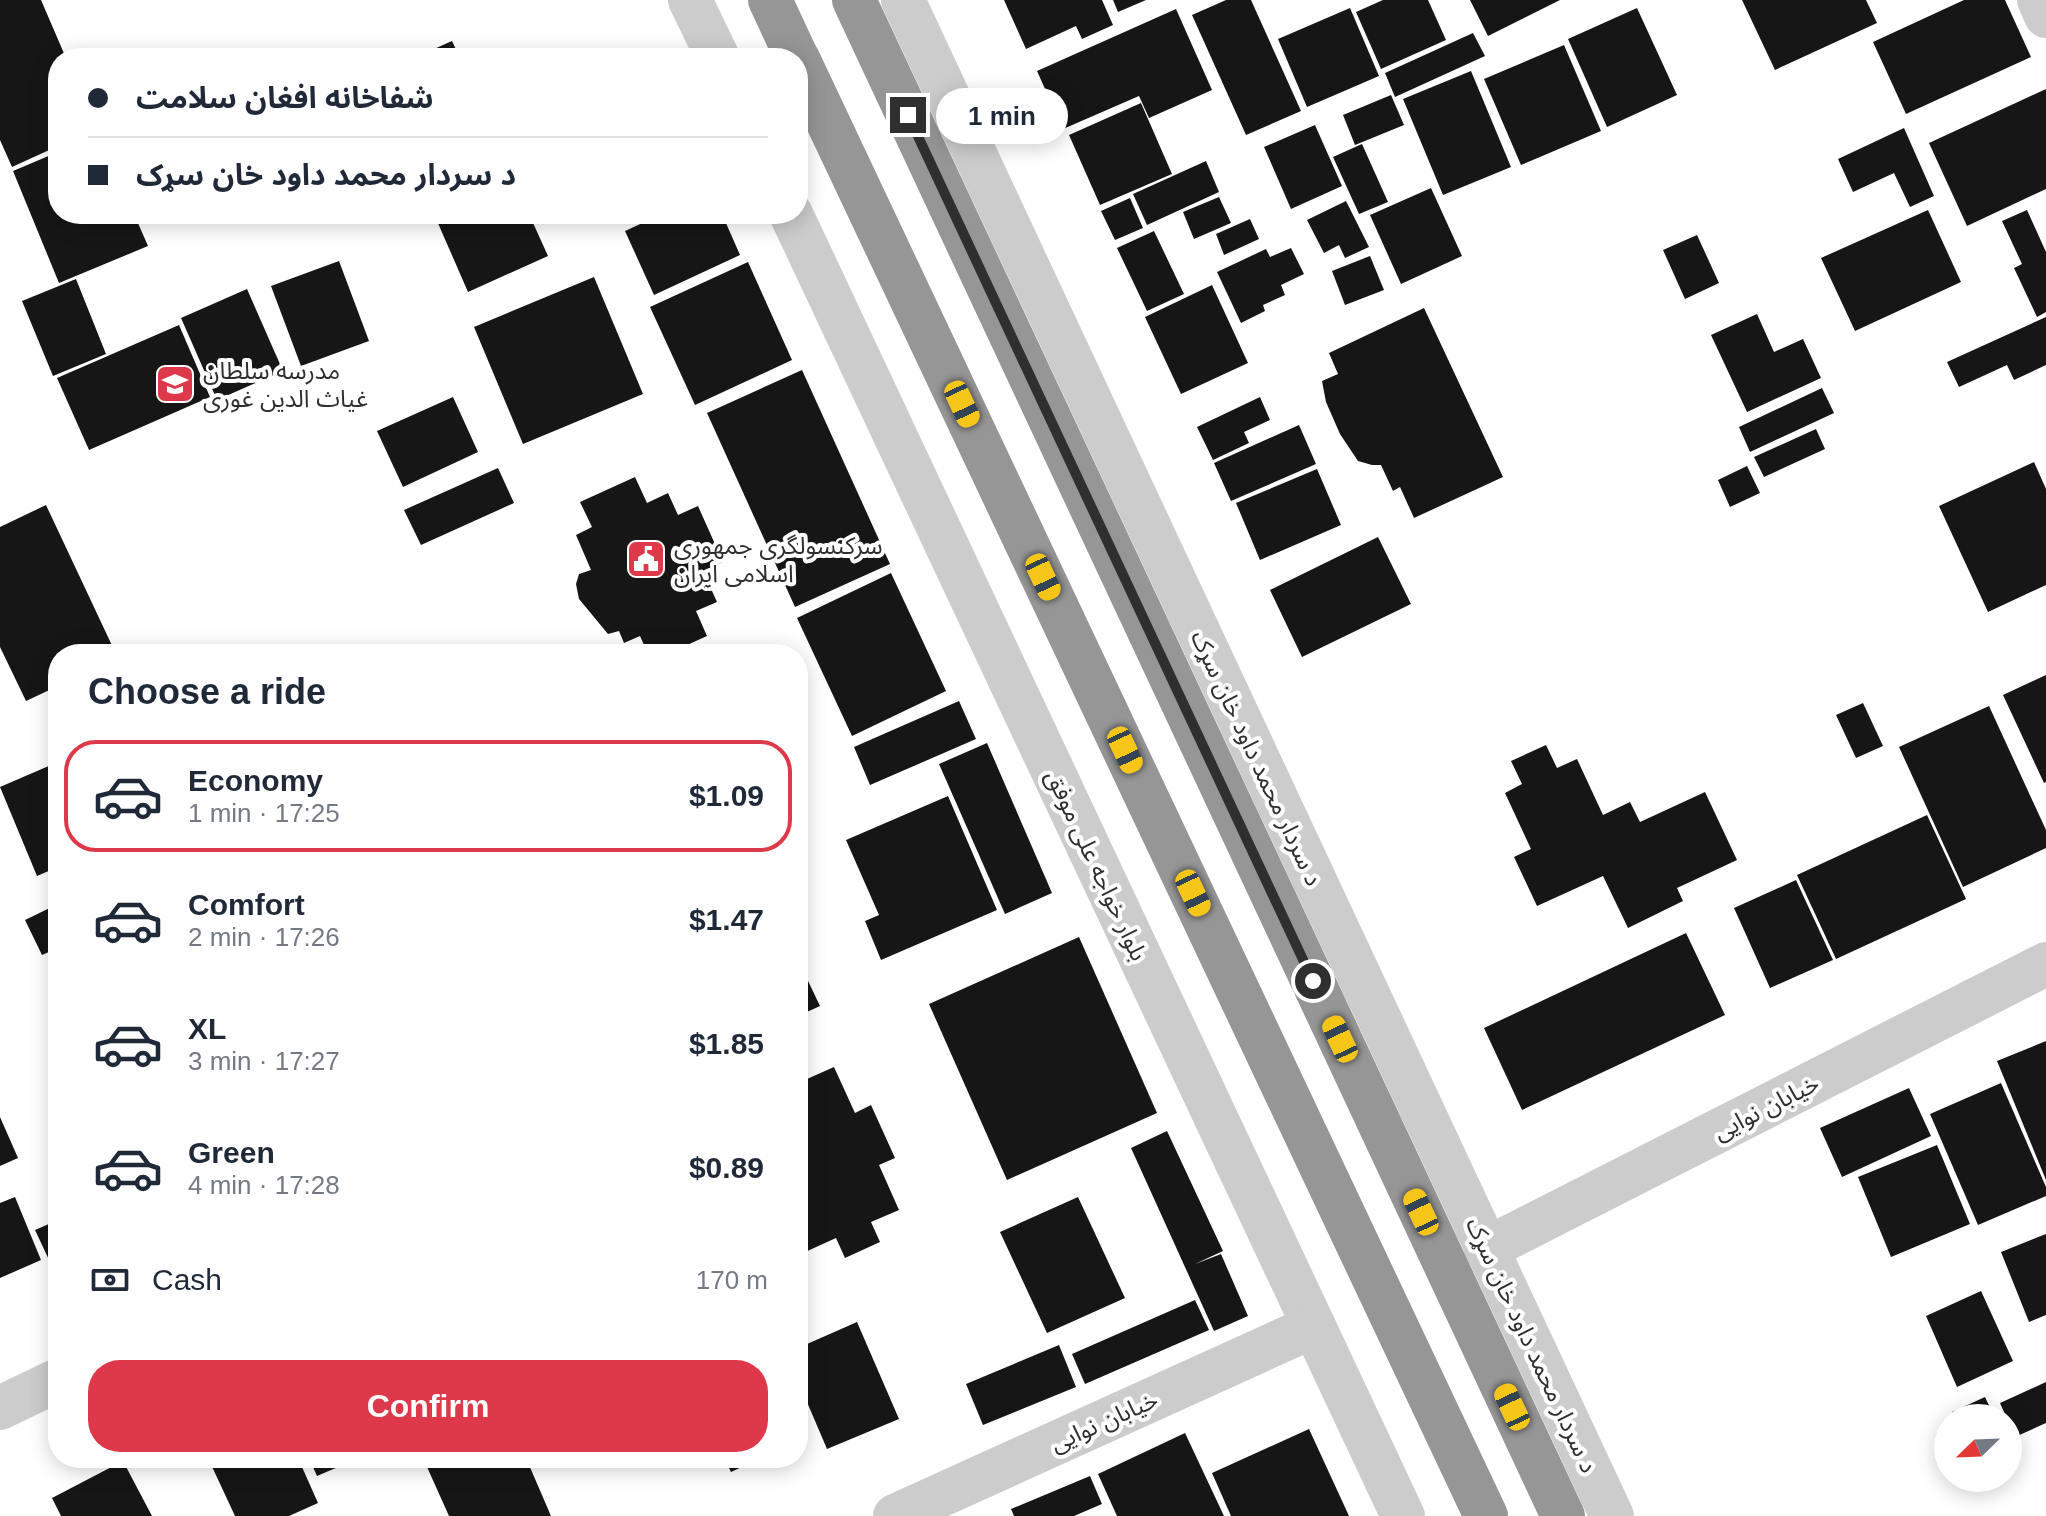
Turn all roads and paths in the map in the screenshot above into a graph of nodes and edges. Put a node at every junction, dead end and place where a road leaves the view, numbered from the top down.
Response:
1 (690, 0) edge
2 (770, 0) edge
3 (854, 0) edge
4 (903, 0) edge
5 (2039, 0) edge
6 (2046, 16) edge
7 (713, 48) edge
8 (793, 48) edge
9 (808, 80) edge
10 (796, 224) edge
11 (2046, 964) edge
12 (1486, 1249) junction
13 (1448, 1270) junction
14 (1384, 1296) junction
15 (1314, 1326) junction
16 (48, 1385) edge
17 (0, 1408) edge
18 (895, 1516) edge
19 (1403, 1516) edge
20 (1486, 1516) edge
21 (1563, 1516) edge
22 (1612, 1516) edge

1 - 7 street
2 - 8 highway
3 - 13 highway, د سردار محمد داود خان سړک
4 - 12 street, د سردار محمد داود خان سړک
5 - 6 street
9 - 14 highway
10 - 15 street, بلوار خواجه علی موفق
11 - 12 street, خیابان نوایی
12 - 22 street, د سردار محمد داود خان سړک
13 - 14 highway
13 - 21 highway, د سردار محمد داود خان سړک
14 - 20 highway
15 - 18 street, خیابان نوایی
15 - 19 street, بلوار خواجه علی موفق
16 - 17 street

